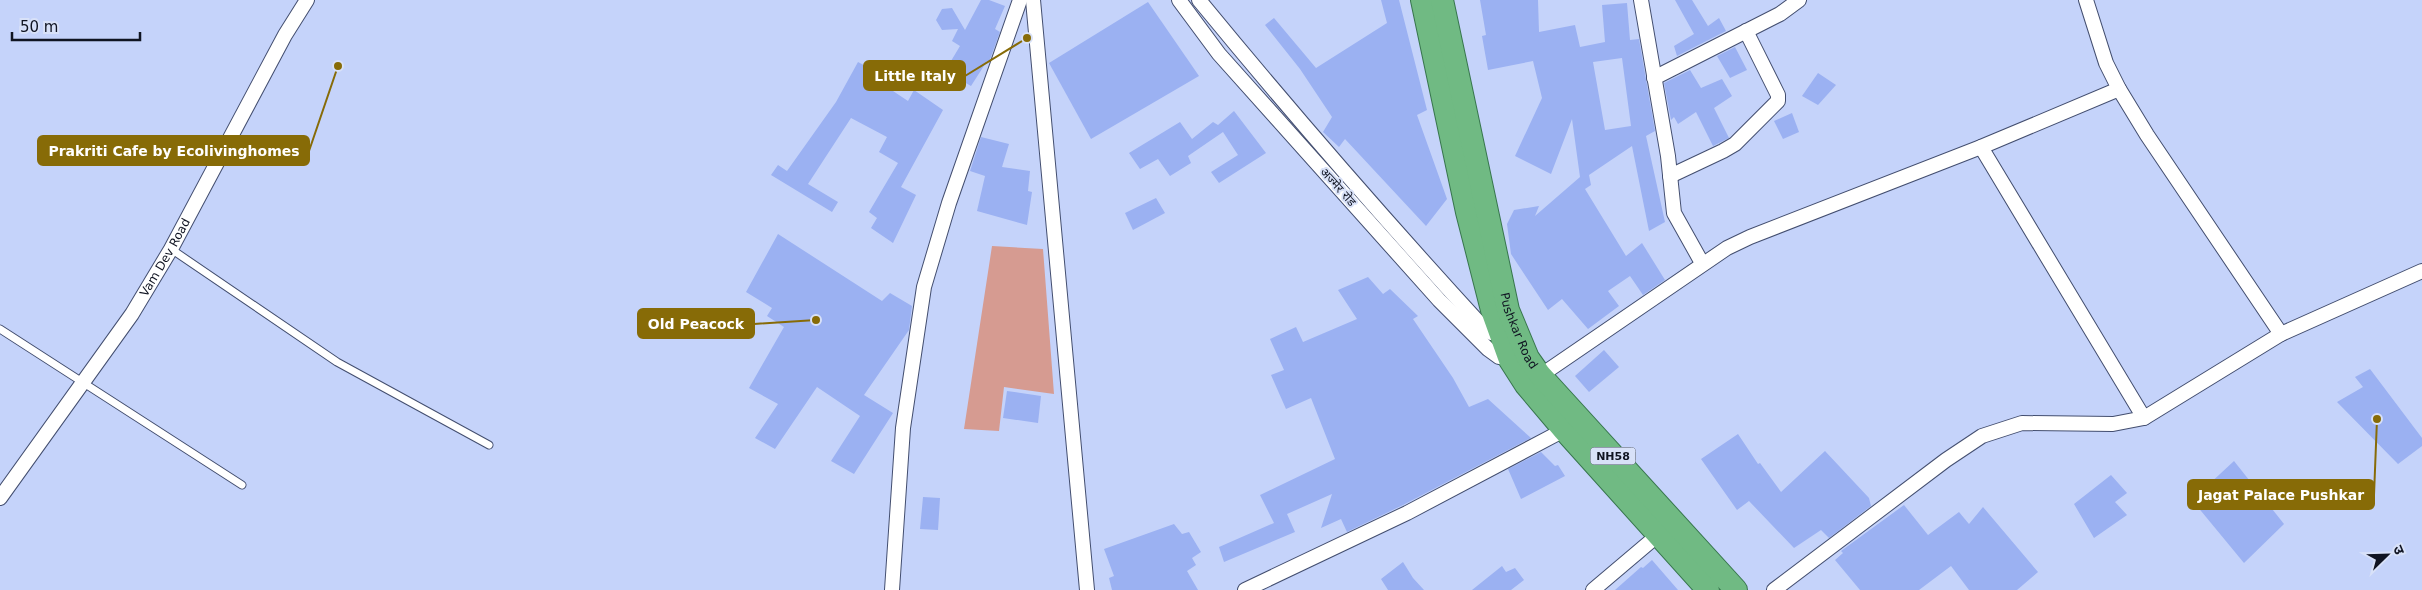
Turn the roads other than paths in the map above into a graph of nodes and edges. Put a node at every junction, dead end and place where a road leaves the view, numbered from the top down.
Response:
1 (307, 0) edge
2 (1020, 0) edge
3 (1033, 0) edge
4 (1198, 0) edge
5 (1422, 0) edge
6 (1442, 0) edge
7 (1641, 0) edge
8 (1799, 0) edge
9 (2086, 0) edge
10 (1182, 5) edge
11 (1746, 31) junction
12 (1654, 78) junction
13 (2119, 89) junction
14 (1981, 147) junction
15 (1670, 176) junction
16 (171, 249) junction
17 (1702, 263) junction
18 (2422, 271) edge
19 (0, 329) edge
20 (1507, 334) junction
21 (2281, 334) junction
22 (1526, 369) junction
23 (81, 382) junction
24 (2144, 418) junction
25 (1564, 430) junction
26 (489, 445) dead end
27 (242, 485) dead end
28 (1, 494) edge
29 (1658, 535) junction
30 (892, 590) edge
31 (1087, 590) edge
32 (1245, 590) edge
33 (1593, 590) edge
34 (1708, 590) edge
35 (1736, 590) edge
36 (1774, 590) edge

1 - 16 street, Vam Dev Road
2 - 30 street
3 - 31 street
4 - 10 street
4 - 20 street, अज्मेर रोड
5 - 20 highway, Pushkar Road / NH58
6 - 20 highway, Pushkar Road / NH58
7 - 12 street
8 - 11 street
9 - 13 street
10 - 22 street, अज्मेर रोड
11 - 12 street
11 - 15 street
12 - 15 street
13 - 14 street
13 - 21 street
14 - 17 street
14 - 24 street
15 - 17 street
16 - 23 street, Vam Dev Road
16 - 26 lane
17 - 22 street
18 - 21 street
19 - 23 lane
20 - 22 highway, Pushkar Road / NH58
21 - 24 street
22 - 25 highway, Pushkar Road / NH58
22 - 35 highway, Pushkar Road / NH58
23 - 27 lane
23 - 28 street, Vam Dev Road
24 - 36 street
25 - 29 highway, Pushkar Road / NH58
25 - 32 street
29 - 33 street
29 - 34 highway, Pushkar Road / NH58

